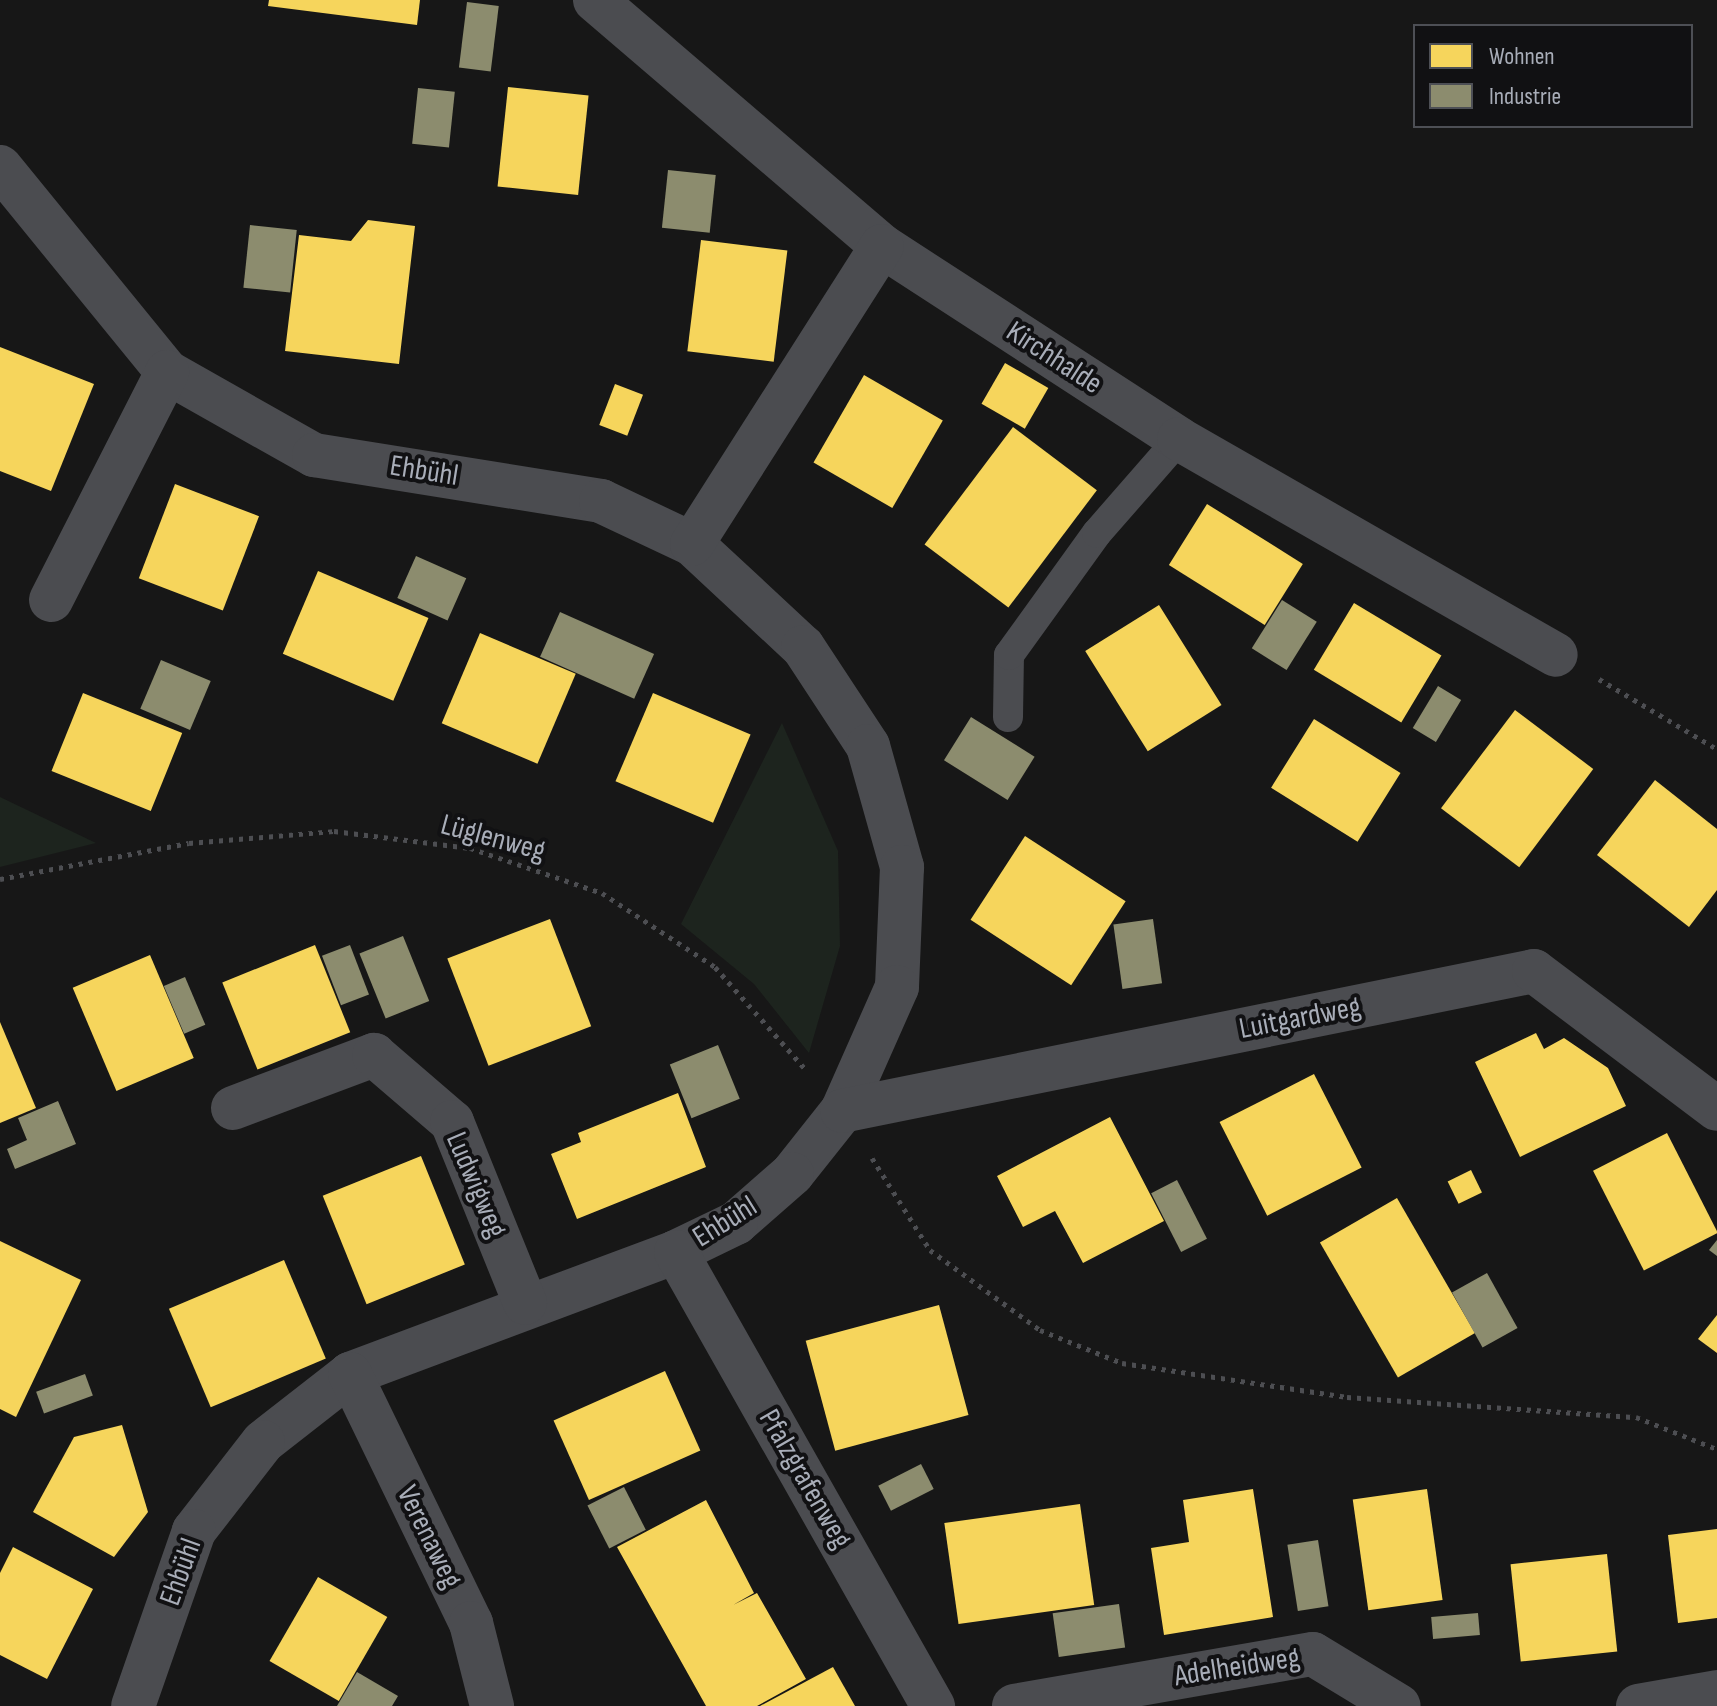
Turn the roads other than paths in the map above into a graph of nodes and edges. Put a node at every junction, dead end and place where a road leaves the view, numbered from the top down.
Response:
1 (595, 0) edge
2 (0, 167) edge
3 (882, 246) junction
4 (167, 372) junction
5 (1179, 439) junction
6 (692, 544) junction
7 (51, 600) dead end
8 (1556, 655) road end
9 (1008, 717) dead end
10 (233, 1108) dead end
11 (1717, 1109) edge
12 (842, 1111) junction
13 (676, 1252) junction
14 (525, 1303) junction
15 (350, 1374) junction
16 (1717, 1692) edge
17 (133, 1706) edge
18 (492, 1706) edge
19 (933, 1706) edge
20 (1014, 1706) edge
21 (1399, 1706) edge
22 (1638, 1706) edge

1 - 3 street, Kirchhalde
2 - 4 street, Ehbühl
3 - 5 street, Kirchhalde
3 - 6 street
4 - 6 street, Ehbühl
4 - 7 street
5 - 8 street, Kirchhalde
5 - 9 lane
6 - 12 street, Ehbühl
10 - 14 street, Ludwigweg
11 - 12 street, Luitgardweg
12 - 13 street, Ehbühl
13 - 14 street, Ehbühl
13 - 19 street, Pfalzgrafenweg
14 - 15 street, Ehbühl
15 - 17 street, Ehbühl
15 - 18 street, Verenaweg
16 - 22 street
20 - 21 street, Adelheidweg

